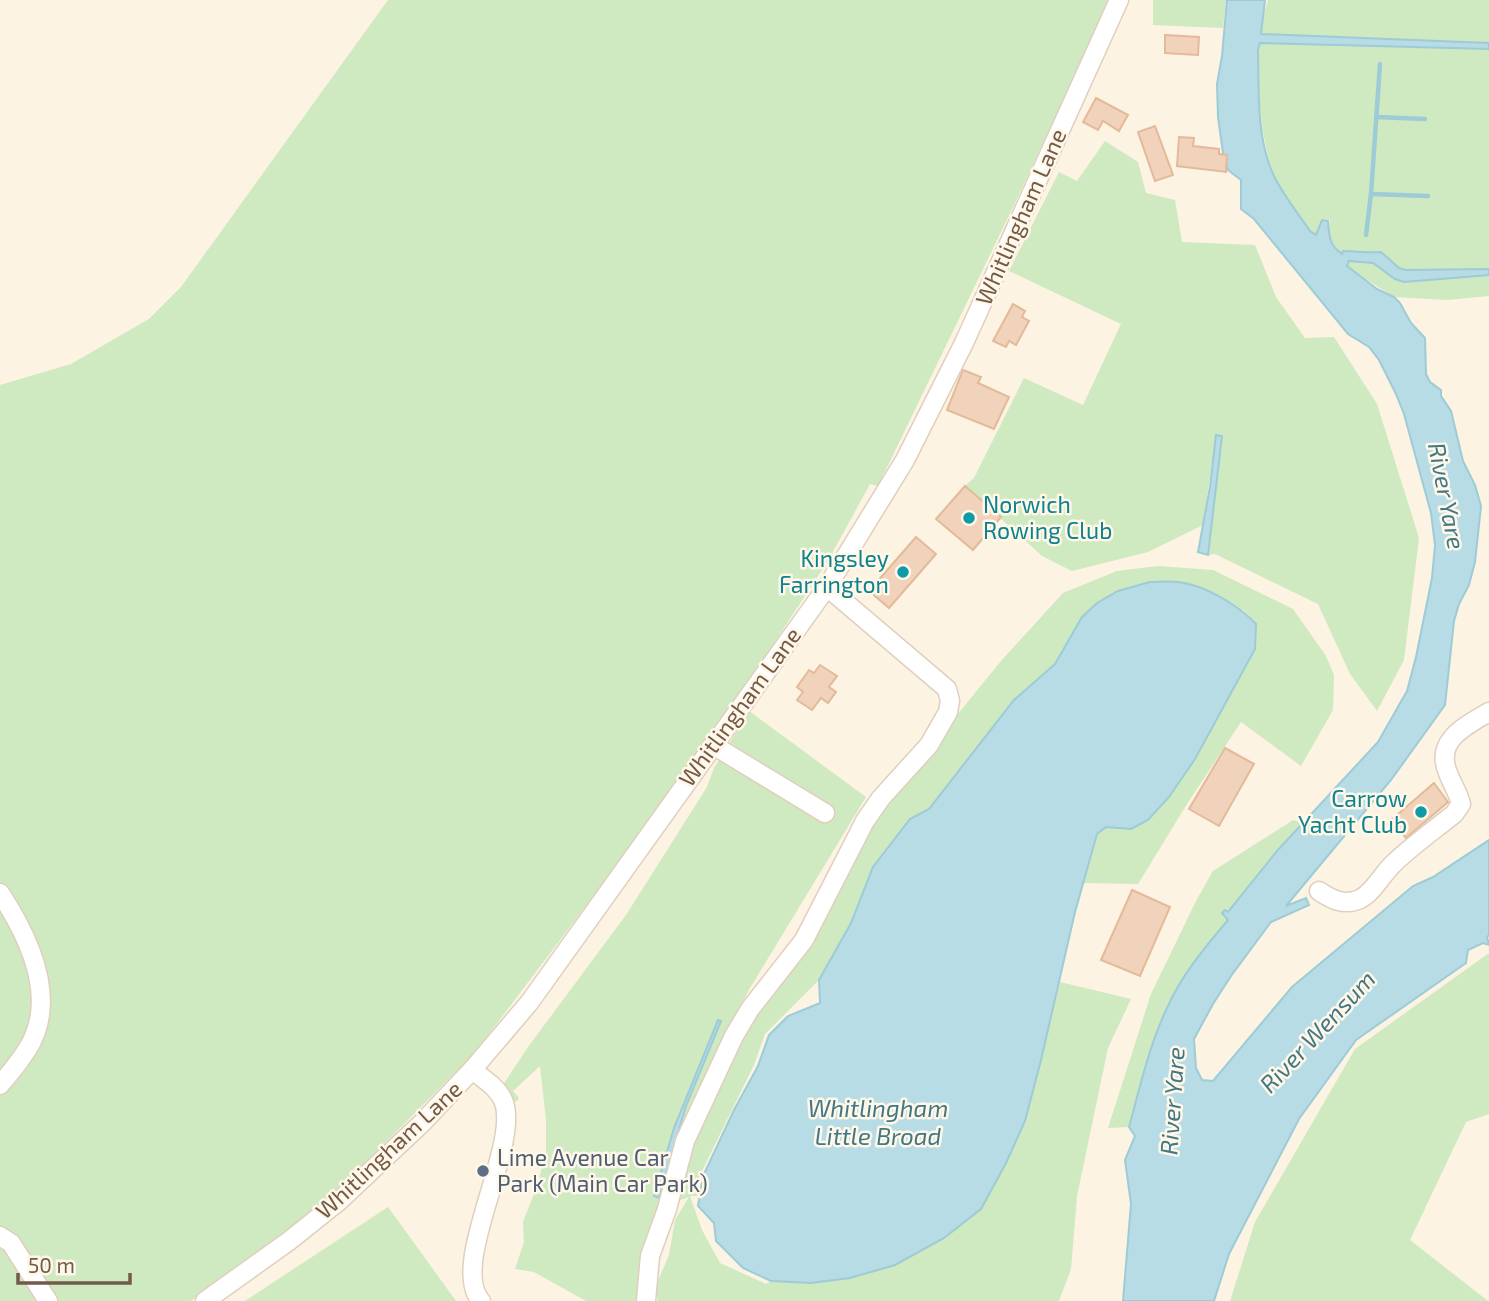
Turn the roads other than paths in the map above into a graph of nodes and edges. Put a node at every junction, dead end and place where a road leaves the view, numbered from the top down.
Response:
1 (1119, 0) edge
2 (827, 587) junction
3 (1489, 712) edge
4 (713, 745) junction
5 (825, 813) dead end
6 (1319, 891) dead end
7 (0, 893) edge
8 (472, 1070) junction
9 (0, 1086) edge
10 (0, 1236) edge
11 (48, 1301) edge
12 (205, 1301) edge
13 (481, 1301) edge
14 (646, 1301) edge

1 - 2 street, Whitlingham Lane
2 - 4 street, Whitlingham Lane
2 - 14 street
3 - 6 street
4 - 5 street
4 - 8 street, Whitlingham Lane
7 - 9 street
8 - 12 street, Whitlingham Lane
8 - 13 street
10 - 11 street

